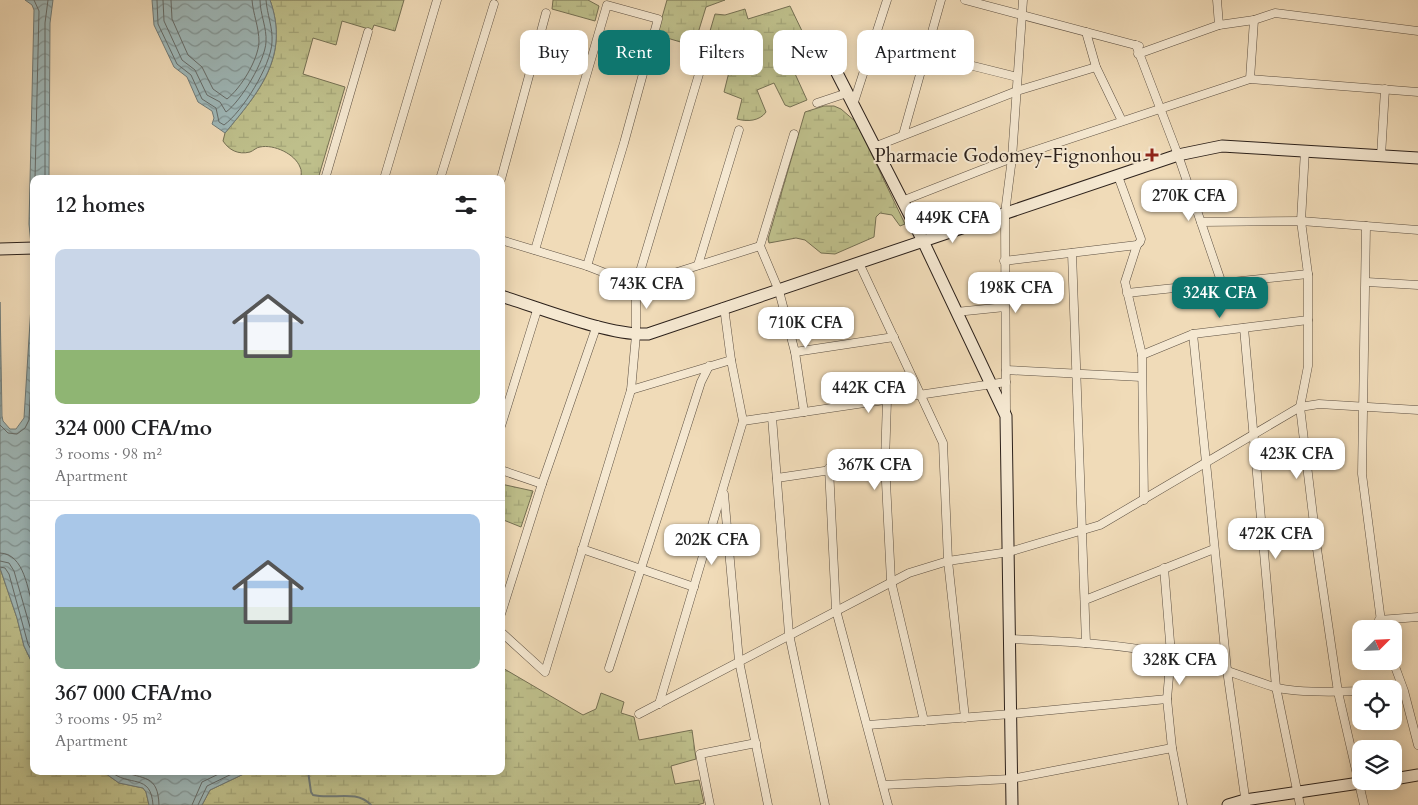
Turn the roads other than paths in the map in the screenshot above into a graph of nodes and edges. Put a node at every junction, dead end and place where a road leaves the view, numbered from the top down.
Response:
1 (437, 0) edge
2 (887, 0) edge
3 (941, 0) edge
4 (969, 0) edge
5 (1023, 0) edge
6 (1217, 0) edge
7 (494, 4) dead end
8 (546, 13) dead end
9 (1021, 15) junction
10 (1254, 20) junction
11 (1219, 25) junction
12 (933, 30) edge
13 (1418, 31) edge
14 (368, 32) dead end
15 (1086, 32) junction
16 (1136, 45) junction
17 (1151, 49) junction
18 (1138, 54) junction
19 (974, 66) edge
20 (1096, 67) junction
21 (699, 75) edge
22 (838, 75) edge
23 (920, 75) edge
24 (1017, 77) junction
25 (1250, 78) junction
26 (1385, 89) junction
27 (1017, 91) junction
28 (1418, 92) edge
29 (847, 93) junction
30 (817, 104) dead end
31 (853, 105) junction
32 (1159, 108) junction
33 (1122, 121) junction
34 (738, 130) dead end
35 (794, 134) dead end
36 (903, 135) junction
37 (874, 147) junction
38 (1305, 150) junction
39 (1178, 155) junction
40 (1382, 156) junction
41 (1012, 158) junction
42 (1418, 158) edge
43 (326, 175) edge
44 (385, 175) edge
45 (441, 175) edge
46 (502, 175) edge
47 (1118, 176) junction
48 (902, 201) junction
49 (1005, 213) junction
50 (1300, 221) junction
51 (1201, 222) junction
52 (1366, 226) junction
53 (1418, 230) edge
54 (505, 241) edge
55 (923, 241) junction
56 (1137, 244) junction
57 (760, 246) junction
58 (30, 248) edge
59 (0, 249) edge
60 (535, 250) junction
61 (1072, 253) junction
62 (1004, 260) junction
63 (859, 263) junction
64 (698, 265) junction
65 (586, 266) junction
66 (1308, 274) junction
67 (1221, 281) junction
68 (1367, 282) junction
69 (636, 285) junction
70 (1418, 285) edge
71 (779, 291) junction
72 (1127, 293) junction
73 (505, 297) edge
74 (538, 307) junction
75 (724, 307) junction
76 (1005, 307) junction
77 (956, 312) junction
78 (1308, 320) junction
79 (596, 326) junction
80 (1244, 328) junction
81 (636, 334) junction
82 (1194, 334) junction
83 (894, 337) junction
84 (795, 352) junction
85 (1142, 355) junction
86 (731, 360) junction
87 (709, 366) junction
88 (1006, 370) junction
89 (1077, 372) junction
90 (1141, 377) junction
91 (1006, 382) junction
92 (991, 385) junction
93 (631, 390) junction
94 (921, 395) junction
95 (887, 400) junction
96 (1364, 406) junction
97 (1300, 407) junction
98 (1418, 410) edge
99 (804, 412) junction
100 (505, 413) edge
101 (1006, 416) junction
102 (772, 417) junction
103 (744, 421) junction
104 (1254, 434) junction
105 (885, 462) junction
106 (1206, 463) junction
107 (829, 468) junction
108 (505, 471) edge
109 (777, 478) junction
110 (542, 484) junction
111 (723, 489) junction
112 (1144, 500) junction
113 (1081, 532) junction
114 (1214, 548) junction
115 (582, 549) junction
116 (1009, 552) junction
117 (948, 561) junction
118 (1164, 568) junction
119 (639, 569) junction
120 (891, 581) junction
121 (694, 588) junction
122 (1085, 600) junction
123 (505, 601) edge
124 (836, 610) junction
125 (1418, 617) edge
126 (1379, 620) joint
127 (789, 634) junction
128 (505, 636) edge
129 (1010, 639) junction
130 (1086, 643) junction
131 (1170, 654) junction
132 (739, 661) junction
133 (609, 668) dead end
134 (1227, 670) junction
135 (1396, 670) edge
136 (1276, 687) junction
137 (1352, 691) edge
138 (1404, 691) joint
139 (1338, 692) junction
140 (1167, 699) junction
141 (659, 704) junction
142 (639, 714) dead end
143 (1011, 714) junction
144 (965, 718) junction
145 (924, 721) junction
146 (868, 725) junction
147 (756, 743) junction
148 (1418, 745) edge
149 (1172, 748) junction
150 (1352, 750) edge
151 (1418, 775) edge
152 (1402, 777) edge
153 (1011, 779) junction
154 (1352, 784) edge
155 (883, 785) junction
156 (1361, 790) edge
157 (1298, 793) junction
158 (1246, 803) edge
159 (710, 805) edge
160 (768, 805) edge
161 (826, 805) edge
162 (888, 805) edge
163 (1012, 805) edge
164 (1183, 805) edge
165 (1228, 805) edge
166 (1300, 805) edge
167 (1364, 805) edge

1 - 44 street
2 - 31 street
3 - 12 street
4 - 9 street
5 - 9 street
6 - 11 street
7 - 45 street
8 - 46 street
9 - 15 street
9 - 24 street
10 - 11 street
10 - 13 street
10 - 25 street
11 - 17 street
14 - 43 street
15 - 16 street
15 - 20 street
16 - 17 street
16 - 18 street
17 - 18 street
18 - 32 street
19 - 24 street
20 - 27 street
20 - 33 street
21 - 69 street
22 - 29 street
23 - 36 street
24 - 27 street
25 - 26 street
25 - 32 street
26 - 28 street
26 - 40 street
27 - 36 street
27 - 41 street
29 - 30 street
29 - 31 street
31 - 37 street
32 - 33 street
32 - 39 street
33 - 41 street
34 - 64 street
35 - 57 street
36 - 37 street
37 - 48 street
38 - 39 street
38 - 40 street
38 - 50 street
39 - 47 street
39 - 51 street
40 - 42 street
41 - 48 street
41 - 49 street
47 - 49 street
47 - 56 street
48 - 55 street
49 - 55 street
49 - 62 street
50 - 51 street
50 - 52 street
50 - 66 street
51 - 67 street
52 - 53 street
52 - 68 street
54 - 60 street
55 - 63 street
55 - 77 street
56 - 61 street
56 - 72 street
57 - 64 street
57 - 71 street
58 - 59 street
60 - 65 street
60 - 65 street
61 - 62 street
61 - 89 street
62 - 76 street
63 - 71 street
63 - 83 street
64 - 69 street
65 - 69 street
66 - 67 street
66 - 78 street
67 - 72 street
68 - 70 street
68 - 96 street
69 - 81 street
71 - 75 street
71 - 84 street
72 - 85 street
73 - 74 street
74 - 79 street
74 - 100 street
75 - 81 street
75 - 86 street
76 - 77 street
76 - 88 street
77 - 92 street
78 - 80 street
78 - 97 street
79 - 81 street
79 - 110 street
80 - 82 street
80 - 104 street
81 - 93 street
82 - 85 street
82 - 106 street
83 - 84 street
83 - 94 street
84 - 99 street
85 - 90 street
86 - 87 street
86 - 103 street
87 - 93 street
87 - 119 street
88 - 89 street
88 - 91 street
89 - 90 street
89 - 113 street
90 - 112 street
91 - 92 street
91 - 101 street
92 - 94 street
92 - 101 street
93 - 115 street
94 - 95 street
94 - 117 street
95 - 99 street
95 - 105 street
96 - 97 street
96 - 98 street
96 - 126 street
97 - 104 street
97 - 139 street
99 - 102 street
101 - 116 street
102 - 103 street
102 - 109 street
103 - 111 street
104 - 106 street
104 - 136 street
105 - 107 street
105 - 120 street
106 - 112 street
106 - 114 street
107 - 109 street
107 - 124 street
108 - 110 street
109 - 127 street
110 - 123 street
111 - 121 street
111 - 132 street
112 - 113 street
113 - 116 street
113 - 122 street
114 - 118 street
114 - 134 street
115 - 119 street
115 - 128 street
116 - 117 street
116 - 129 street
117 - 120 street
117 - 144 street
118 - 122 street
118 - 131 street
119 - 121 street
119 - 133 street
120 - 124 street
120 - 145 street
121 - 141 street
122 - 130 street
124 - 127 street
124 - 146 street
125 - 126 street
127 - 132 street
127 - 161 street
129 - 130 street
129 - 143 street
130 - 131 street
131 - 134 street
131 - 140 street
132 - 141 street
132 - 147 street
134 - 136 street
134 - 158 street
135 - 138 street
136 - 139 street
136 - 157 street
137 - 139 street
138 - 148 street
139 - 150 street
140 - 143 street
140 - 149 street
141 - 142 street
143 - 144 street
143 - 153 street
144 - 145 street
145 - 146 street
146 - 155 street
147 - 159 street
147 - 160 street
149 - 153 street
149 - 164 street
151 - 152 street
153 - 155 street
153 - 163 street
154 - 157 street
155 - 162 street
156 - 167 street
157 - 158 street
157 - 166 street
158 - 165 street

